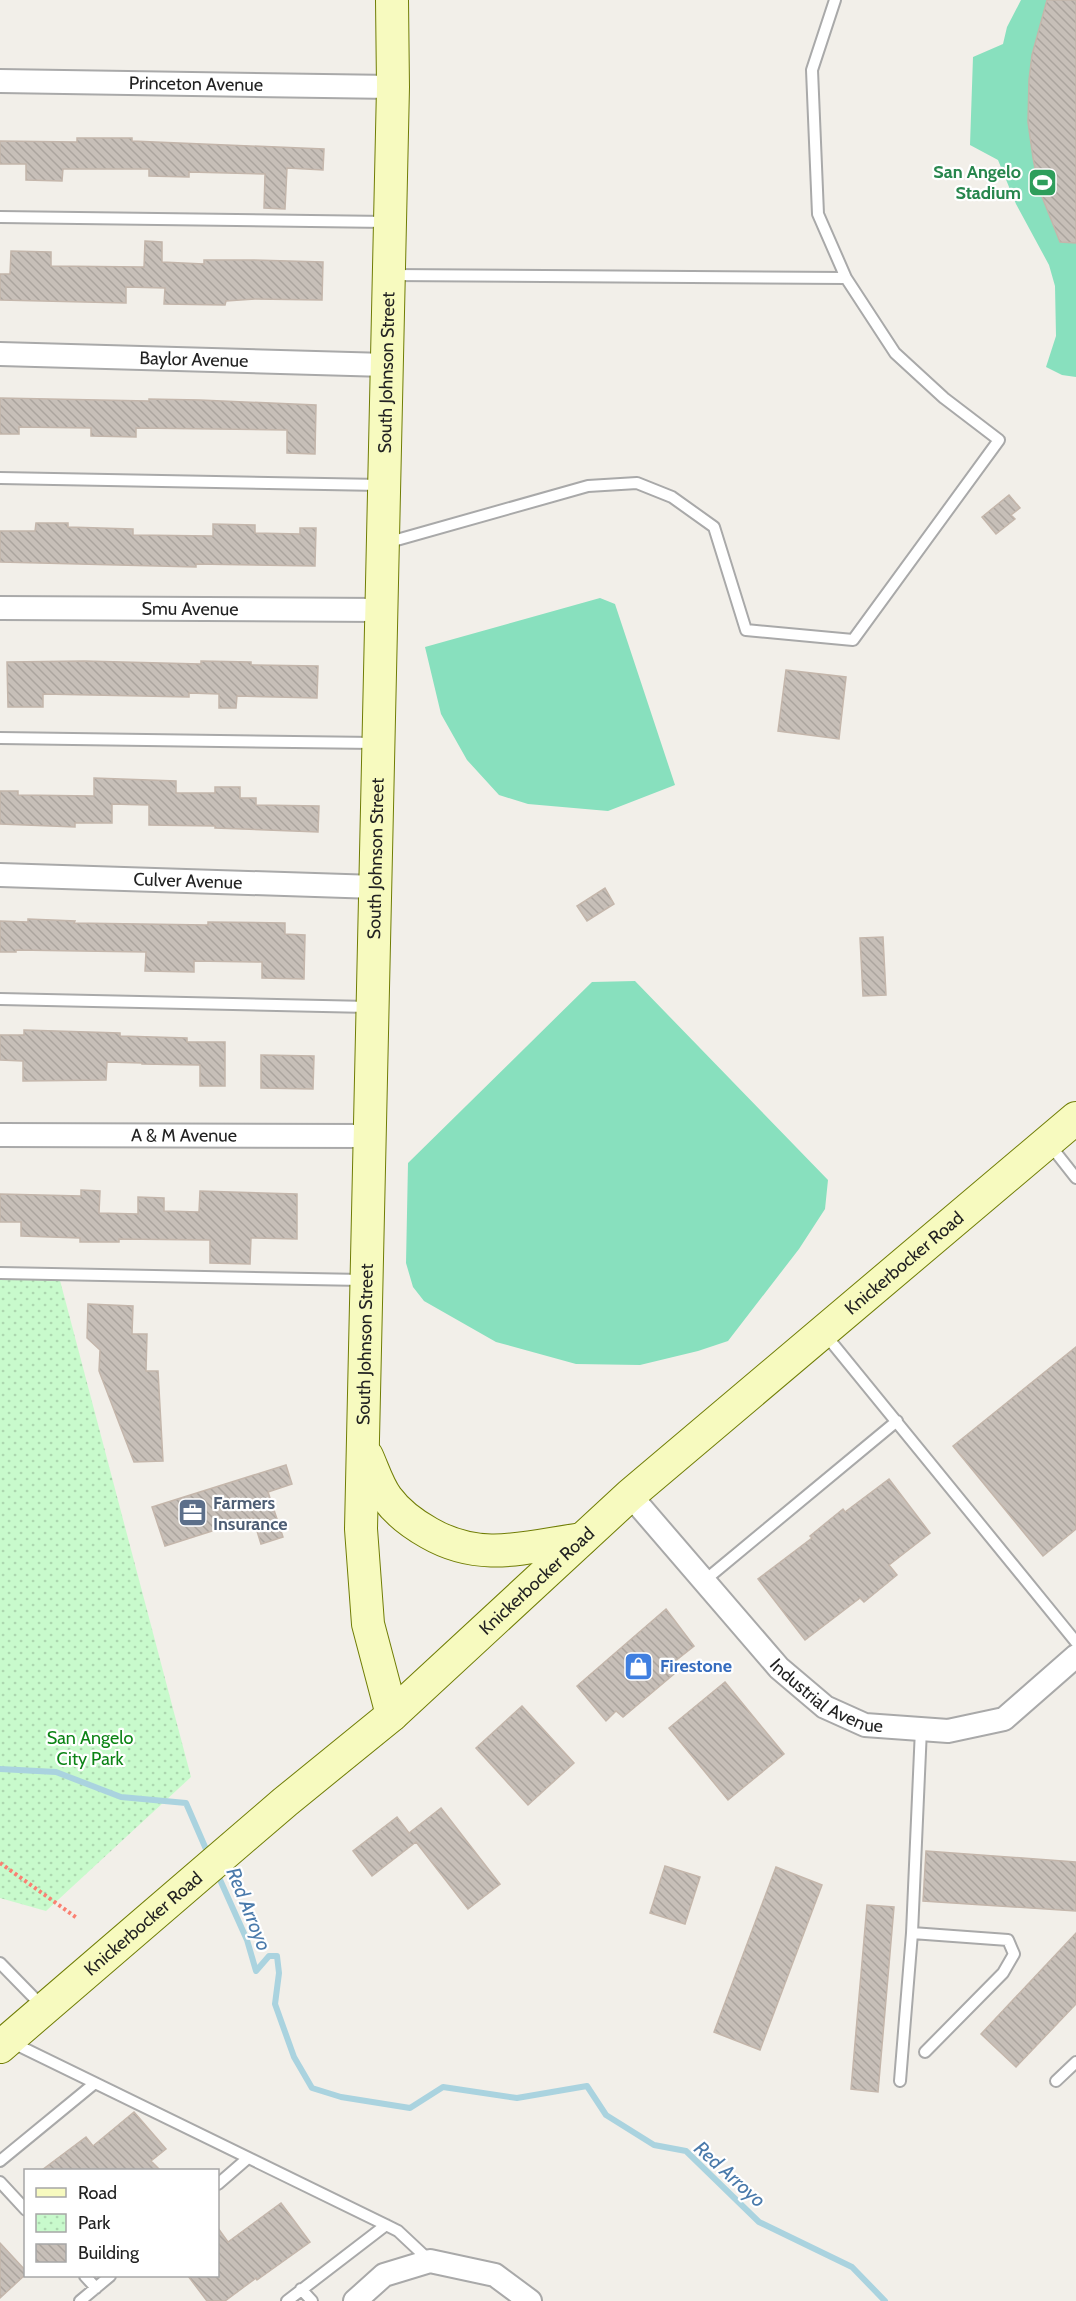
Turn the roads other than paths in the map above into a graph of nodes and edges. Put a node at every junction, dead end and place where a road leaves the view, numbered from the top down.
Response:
1 (392, 0) edge
2 (835, 0) edge
3 (0, 81) edge
4 (393, 87) junction
5 (0, 217) edge
6 (390, 222) junction
7 (388, 275) junction
8 (846, 278) junction
9 (0, 354) edge
10 (386, 365) junction
11 (0, 478) edge
12 (383, 485) junction
13 (382, 544) junction
14 (0, 608) edge
15 (381, 610) junction
16 (0, 738) edge
17 (379, 743) junction
18 (0, 875) edge
19 (376, 887) junction
20 (0, 999) edge
21 (373, 1007) junction
22 (1076, 1118) edge
23 (0, 1135) edge
24 (369, 1136) junction
25 (1048, 1142) junction
26 (1076, 1178) edge
27 (0, 1273) edge
28 (367, 1280) junction
29 (823, 1332) junction
30 (897, 1421) junction
31 (363, 1449) junction
32 (630, 1495) junction
33 (582, 1539) junction
34 (704, 1581) junction
35 (1076, 1642) edge
36 (1076, 1656) edge
37 (392, 1715) junction
38 (921, 1729) junction
39 (912, 1933) junction
40 (0, 1963) edge
41 (45, 2008) junction
42 (4, 2043) edge
43 (925, 2052) dead end
44 (1076, 2062) edge
45 (900, 2081) dead end
46 (1056, 2081) dead end
47 (95, 2083) junction
48 (248, 2158) junction
49 (0, 2161) edge
50 (0, 2182) edge
51 (219, 2183) edge
52 (24, 2208) edge
53 (386, 2225) junction
54 (430, 2261) junction
55 (86, 2277) edge
56 (109, 2277) edge
57 (96, 2288) junction
58 (301, 2289) junction
59 (80, 2301) edge
60 (287, 2301) edge
61 (312, 2301) edge
62 (355, 2301) edge
63 (530, 2301) edge

1 - 4 main road, South Johnson Street
2 - 8 lane
3 - 4 street, Princeton Avenue
4 - 6 main road, South Johnson Street
5 - 6 lane
6 - 7 main road, South Johnson Street
7 - 8 lane
7 - 10 main road, South Johnson Street
8 - 13 lane
9 - 10 street, Baylor Avenue
10 - 12 main road, South Johnson Street
11 - 12 lane
12 - 13 main road, South Johnson Street
13 - 15 main road, South Johnson Street
14 - 15 street, Smu Avenue
15 - 17 main road, South Johnson Street
16 - 17 lane
17 - 19 main road, South Johnson Street
18 - 19 street, Culver Avenue
19 - 21 main road, South Johnson Street
20 - 21 lane
21 - 24 main road, South Johnson Street
22 - 25 main road, Knickerbocker Road
23 - 24 street, A & M Avenue
24 - 28 main road, South Johnson Street
25 - 26 lane
25 - 29 main road, Knickerbocker Road
27 - 28 lane
28 - 31 main road, South Johnson Street
29 - 30 lane
29 - 32 main road, Knickerbocker Road
30 - 34 lane
30 - 35 lane
31 - 33 main road
31 - 37 main road, South Johnson Street
32 - 33 main road, Knickerbocker Road
32 - 34 street, Industrial Avenue
33 - 37 main road, Knickerbocker Road
34 - 38 street, Industrial Avenue
36 - 38 street, Industrial Avenue
37 - 41 main road, Knickerbocker Road
38 - 39 lane
39 - 43 lane
39 - 45 lane
40 - 41 lane
41 - 42 main road, Knickerbocker Road
42 - 47 lane
44 - 46 lane
47 - 48 lane
47 - 49 lane
48 - 51 lane
48 - 53 lane
50 - 52 lane
53 - 54 lane
53 - 58 lane
54 - 62 street
54 - 63 street
55 - 57 lane
56 - 57 lane
57 - 59 lane
58 - 60 lane
58 - 61 lane

